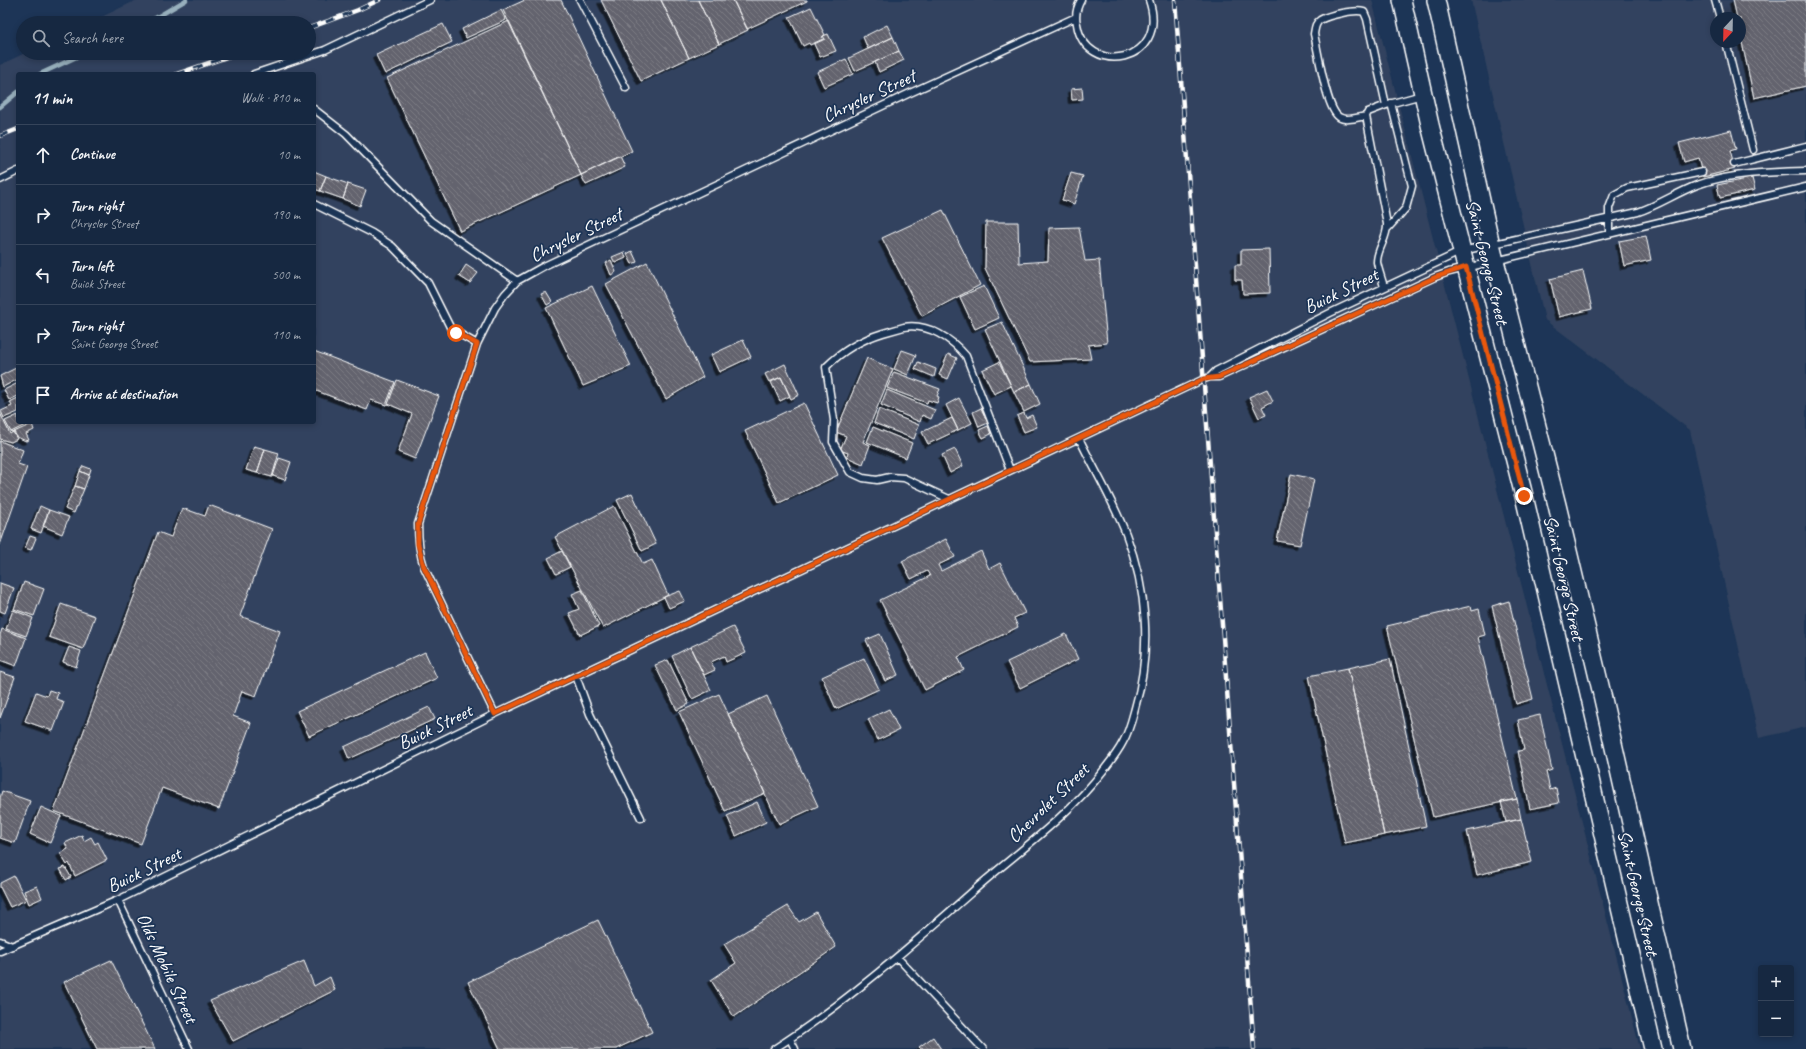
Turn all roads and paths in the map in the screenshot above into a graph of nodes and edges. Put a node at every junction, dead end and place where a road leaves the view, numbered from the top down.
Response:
1 (430, 0) edge
2 (580, 0) edge
3 (1081, 0) edge
4 (1149, 0) edge
5 (1402, 0) edge
6 (1436, 0) edge
7 (1715, 0) edge
8 (1718, 12) edge
9 (1076, 17) junction
10 (1728, 48) edge
11 (316, 53) edge
12 (298, 60) edge
13 (266, 72) edge
14 (626, 88) dead end
15 (1424, 94) junction
16 (1388, 104) junction
17 (316, 111) edge
18 (1366, 116) junction
19 (1806, 146) edge
20 (1753, 150) dead end
21 (1734, 164) dead end
22 (1806, 171) edge
23 (16, 172) edge
24 (1702, 172) dead end
25 (0, 180) edge
26 (1806, 187) edge
27 (316, 205) edge
28 (1608, 218) junction
29 (1388, 228) junction
30 (1609, 234) junction
31 (1493, 252) junction
32 (1464, 259) junction
33 (517, 281) junction
34 (1384, 287) junction
35 (477, 344) junction
36 (1210, 377) junction
37 (1079, 438) junction
38 (1010, 470) junction
39 (949, 499) junction
40 (576, 676) junction
41 (495, 714) junction
42 (641, 818) dead end
43 (118, 900) junction
44 (0, 941) edge
45 (12, 946) junction
46 (0, 951) edge
47 (897, 957) junction
48 (790, 1039) junction
49 (189, 1049) edge
50 (774, 1049) edge
51 (795, 1049) edge
52 (983, 1049) edge
53 (1653, 1049) edge
54 (1682, 1049) edge

1 - 11 lane
2 - 14 lane
3 - 9 lane
4 - 9 lane
5 - 15 main road, Saint George Street
6 - 31 main road, Saint George Street
7 - 8 lane
9 - 33 lane, Chrysler Street
10 - 20 lane
12 - 13 lane
15 - 16 lane
15 - 32 main road, Saint George Street
16 - 18 lane
16 - 18 lane
16 - 29 lane
17 - 33 lane
18 - 29 lane
19 - 21 lane
22 - 28 lane
23 - 25 lane
24 - 28 lane
26 - 30 lane
27 - 35 lane
28 - 30 lane
28 - 31 lane
29 - 34 lane
30 - 31 lane
31 - 32 lane, Buick Street
31 - 32 lane, Buick Street
31 - 54 main road, Saint George Street
32 - 34 lane, Buick Street
32 - 36 lane, Buick Street
32 - 53 main road, Saint George Street
33 - 35 lane, Chrysler Street
34 - 36 lane, Buick Street
35 - 41 lane, Chrysler Street
36 - 37 lane, Buick Street
37 - 38 lane, Buick Street
37 - 47 lane, Chevrolet Street
38 - 39 lane, Buick Street
38 - 39 lane
39 - 40 lane, Buick Street
40 - 41 lane, Buick Street
40 - 42 lane
41 - 43 lane, Buick Street
43 - 45 lane, Buick Street
43 - 49 lane, Olds Mobile Street
44 - 45 lane
45 - 46 lane, Buick Street
47 - 48 lane, Chevrolet Street
47 - 52 lane
48 - 50 lane, Chevrolet Street
48 - 51 lane

